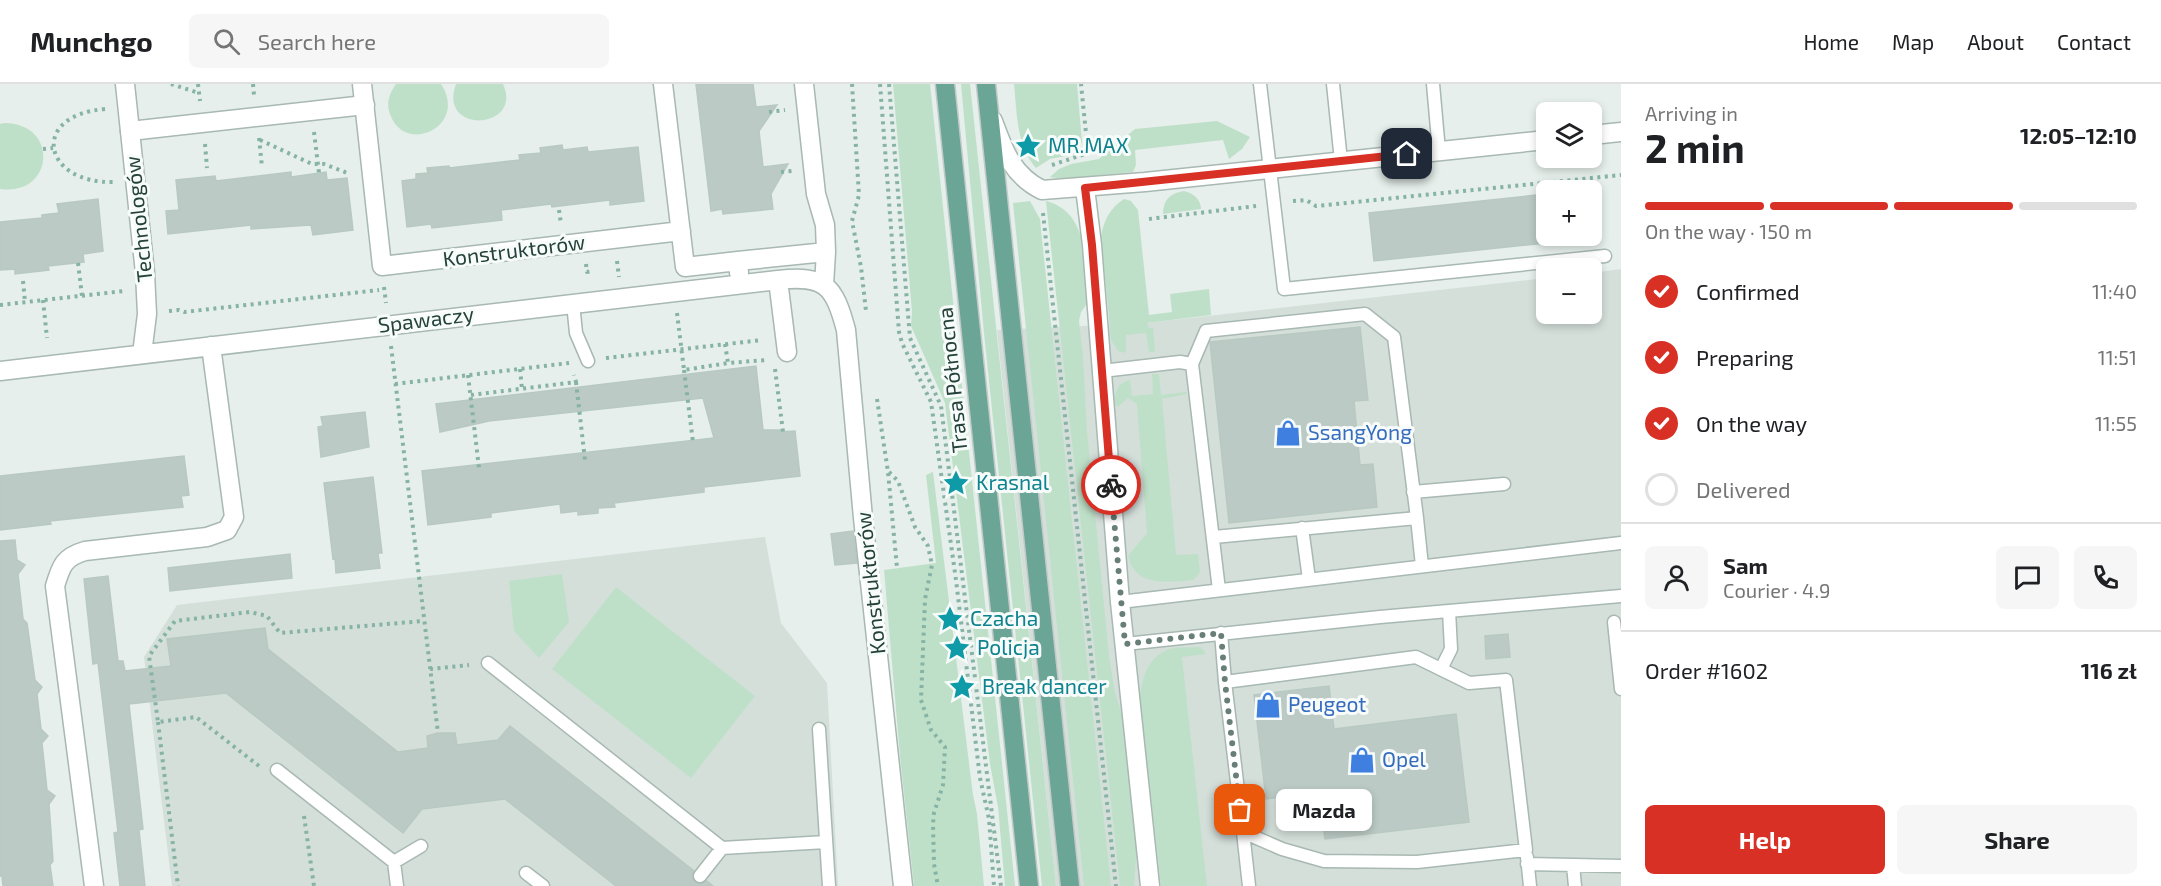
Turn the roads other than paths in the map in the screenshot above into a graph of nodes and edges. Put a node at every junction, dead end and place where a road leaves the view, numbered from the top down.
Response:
1 (125, 84) edge
2 (362, 84) edge
3 (663, 84) edge
4 (804, 84) edge
5 (945, 84) edge
6 (987, 84) edge
7 (1260, 84) edge
8 (1333, 84) edge
9 (1433, 84) edge
10 (365, 105) junction
11 (990, 114) junction
12 (130, 130) junction
13 (1621, 132) edge
14 (1602, 134) edge
15 (1536, 141) edge
16 (1439, 151) junction
17 (1341, 161) junction
18 (1269, 169) junction
19 (1085, 188) junction
20 (681, 231) junction
21 (826, 252) junction
22 (1605, 256) dead end
23 (738, 261) junction
24 (778, 280) junction
25 (741, 284) junction
26 (824, 285) junction
27 (573, 303) junction
28 (211, 346) junction
29 (142, 354) junction
30 (780, 357) road end
31 (588, 361) dead end
32 (1192, 364) junction
33 (1102, 370) junction
34 (0, 371) edge
35 (1504, 484) dead end
36 (1413, 492) junction
37 (1417, 518) junction
38 (1302, 528) junction
39 (1214, 537) junction
40 (1621, 543) edge
41 (1422, 566) junction
42 (1309, 579) junction
43 (1219, 590) junction
44 (1621, 596) edge
45 (1120, 602) junction
46 (1449, 611) junction
47 (1614, 622) dead end
48 (1221, 633) junction
49 (1125, 644) junction
50 (488, 663) road end
51 (1442, 669) junction
52 (1225, 682) junction
53 (1621, 689) edge
54 (819, 729) dead end
55 (272, 771) road end
56 (1243, 832) junction
57 (826, 842) junction
58 (422, 846) dead end
59 (722, 848) junction
60 (1526, 850) junction
61 (394, 862) junction
62 (1527, 864) junction
63 (1573, 865) junction
64 (1621, 866) edge
65 (526, 873) dead end
66 (700, 876) dead end
67 (94, 886) edge
68 (397, 886) edge
69 (543, 886) edge
70 (828, 886) edge
71 (903, 886) edge
72 (1029, 886) edge
73 (1070, 886) edge
74 (1150, 886) edge
75 (1249, 886) edge
76 (1530, 886) edge
77 (1575, 886) edge

1 - 12 street, Technologów
2 - 10 street
3 - 20 street
4 - 21 street
5 - 72 main road, Trasa Północna
6 - 11 main road
7 - 18 lane
8 - 17 lane
9 - 16 lane
10 - 12 street
10 - 20 street, Konstruktorów
11 - 19 street
11 - 73 main road
12 - 29 street, Technologów
13 - 14 street
15 - 16 street
16 - 17 street
17 - 18 street
18 - 19 street
18 - 22 lane
19 - 33 street
20 - 23 street
21 - 23 street
21 - 26 street
23 - 25 street
24 - 25 street, Spawaczy
24 - 26 street
24 - 30 street
25 - 27 street, Spawaczy
26 - 71 street, Konstruktorów
27 - 28 street, Spawaczy
27 - 31 lane
28 - 29 street, Spawaczy
28 - 67 street
29 - 34 street, Spawaczy
32 - 33 lane
32 - 36 lane
32 - 39 lane
33 - 45 street
35 - 36 lane
36 - 37 lane
37 - 38 lane
37 - 41 lane
38 - 39 lane
38 - 42 lane
39 - 43 lane
40 - 41 lane
41 - 42 lane
42 - 43 lane
43 - 45 lane
44 - 46 lane
45 - 49 street
46 - 48 lane
46 - 51 lane
47 - 53 lane
48 - 49 lane
48 - 52 lane
49 - 74 street
50 - 59 lane
51 - 52 lane
51 - 60 lane
52 - 56 lane
54 - 57 lane
55 - 61 lane
56 - 60 lane
56 - 75 lane
57 - 59 lane
57 - 70 lane
58 - 61 lane
59 - 66 lane
60 - 62 lane
61 - 68 lane
62 - 63 lane
62 - 76 lane
63 - 64 lane
63 - 77 lane
65 - 69 lane

